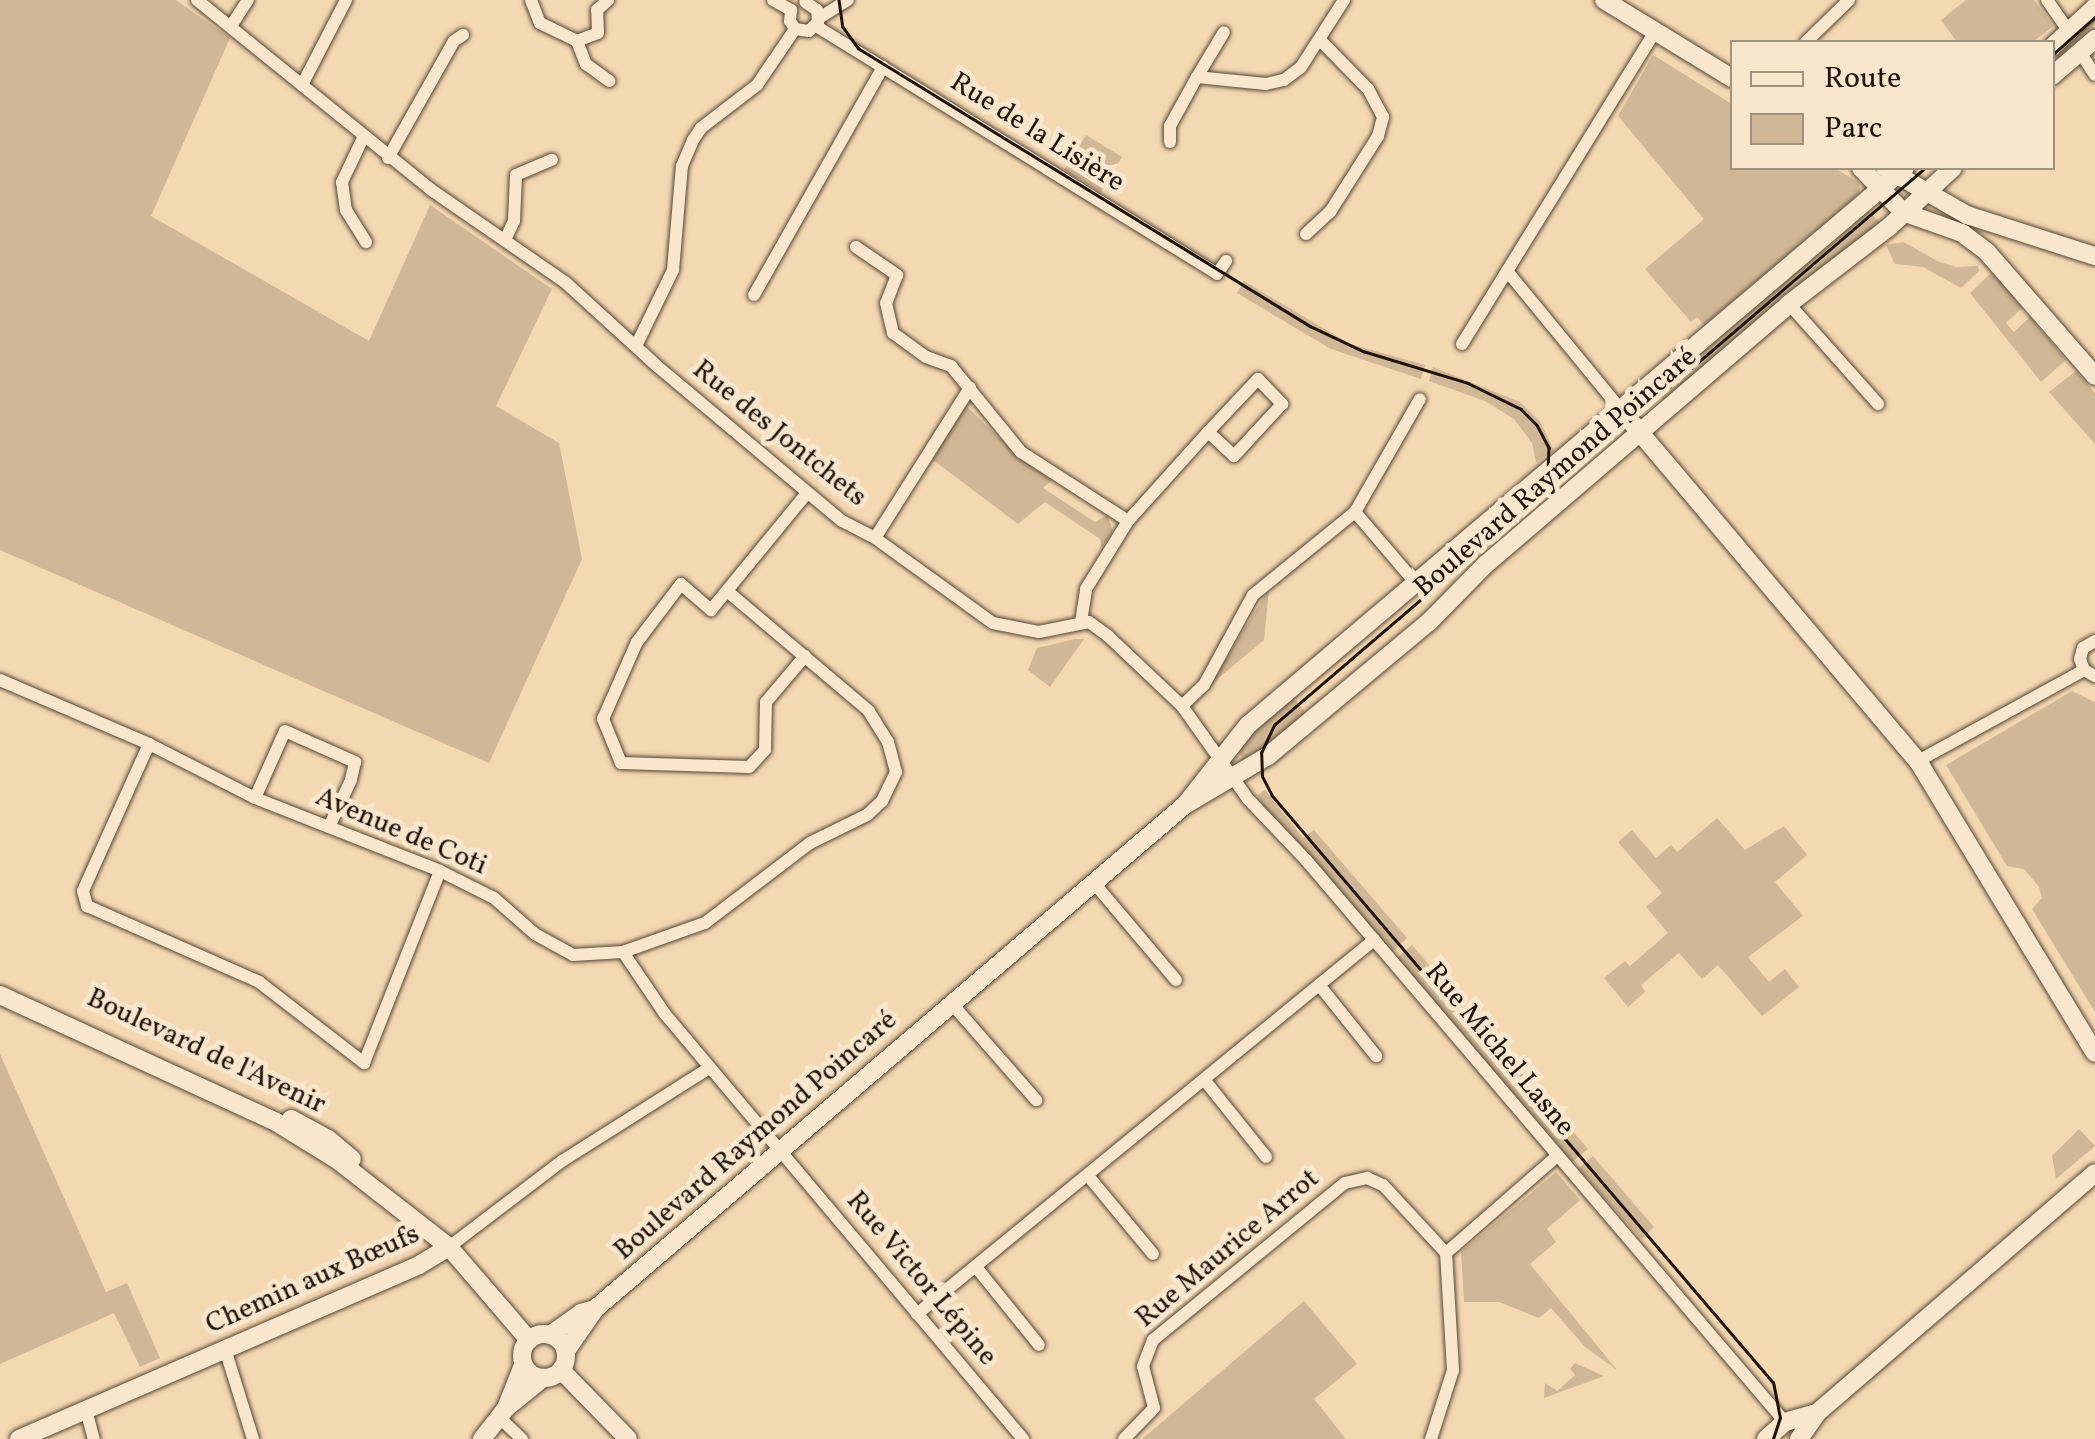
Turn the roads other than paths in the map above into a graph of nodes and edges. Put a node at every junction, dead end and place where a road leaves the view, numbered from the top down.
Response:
1 (198, 0) edge
2 (248, 0) edge
3 (346, 0) edge
4 (531, 0) edge
5 (608, 0) edge
6 (773, 0) edge
7 (848, 0) edge
8 (1344, 0) edge
9 (1604, 0) edge
10 (1849, 0) edge
11 (2048, 0) edge
12 (806, 1) edge
13 (2095, 7) edge
14 (791, 10) junction
15 (818, 22) junction
16 (231, 26) junction
17 (795, 29) junction
18 (1654, 30) junction
19 (1224, 32) dead end
20 (2069, 32) junction
21 (464, 35) dead end
22 (2095, 39) edge
23 (1320, 40) junction
24 (1808, 40) edge
25 (577, 41) junction
26 (2055, 44) edge
27 (2080, 52) junction
28 (883, 67) junction
29 (2055, 73) edge
30 (2095, 75) edge
31 (1197, 77) junction
32 (1730, 77) edge
33 (609, 81) dead end
34 (302, 85) junction
35 (363, 138) junction
36 (1170, 142) dead end
37 (388, 158) junction
38 (552, 160) dead end
39 (1863, 170) edge
40 (1895, 170) edge
41 (1951, 170) edge
42 (1878, 190) junction
43 (1924, 193) junction
44 (1903, 212) junction
45 (2000, 226) junction
46 (1306, 234) dead end
47 (504, 240) junction
48 (366, 242) dead end
49 (856, 247) dead end
50 (1987, 252) junction
51 (2095, 256) edge
52 (1226, 261) dead end
53 (1507, 271) junction
54 (754, 295) dead end
55 (1789, 304) junction
56 (1462, 344) dead end
57 (636, 346) junction
58 (2095, 376) edge
59 (970, 388) junction
60 (1420, 399) dead end
61 (1878, 404) dead end
62 (1621, 410) junction
63 (1208, 432) junction
64 (1642, 433) junction
65 (807, 494) junction
66 (1355, 512) junction
67 (1128, 521) junction
68 (874, 538) junction
69 (1414, 581) junction
70 (727, 590) junction
71 (1081, 622) junction
72 (2095, 640) edge
73 (804, 656) junction
74 (2089, 673) edge
75 (0, 680) edge
76 (1182, 706) junction
77 (149, 744) junction
78 (1218, 761) junction
79 (1918, 762) junction
80 (1233, 780) junction
81 (254, 798) junction
82 (1185, 805) junction
83 (328, 827) junction
84 (440, 871) junction
85 (1094, 883) junction
86 (1374, 940) junction
87 (623, 952) junction
88 (1176, 980) dead end
89 (1320, 986) junction
90 (0, 987) edge
91 (0, 995) edge
92 (952, 1004) junction
93 (2095, 1053) edge
94 (1376, 1056) dead end
95 (709, 1068) junction
96 (1206, 1082) junction
97 (1036, 1100) dead end
98 (780, 1152) junction
99 (1266, 1157) dead end
100 (1556, 1157) junction
101 (2095, 1173) edge
102 (1089, 1177) junction
103 (421, 1224) junction
104 (449, 1248) junction
105 (1446, 1252) junction
106 (1154, 1254) dead end
107 (976, 1267) junction
108 (596, 1309) junction
109 (918, 1314) junction
110 (550, 1335) junction
111 (529, 1340) junction
112 (1039, 1345) dead end
113 (225, 1349) junction
114 (524, 1365) junction
115 (557, 1367) junction
116 (86, 1410) junction
117 (502, 1412) junction
118 (1817, 1413) junction
119 (1785, 1422) junction
120 (19, 1439) edge
121 (94, 1439) edge
122 (253, 1439) edge
123 (482, 1439) edge
124 (522, 1439) edge
125 (628, 1439) edge
126 (1024, 1439) edge
127 (1124, 1439) edge
128 (1432, 1439) edge
129 (1766, 1439) edge
130 (1799, 1439) edge

1 - 16 street, Rue des Jontchets
2 - 16 street
3 - 34 street
4 - 25 street
5 - 25 street
6 - 14 street
7 - 15 street
8 - 23 street
9 - 18 street
10 - 24 street
11 - 20 street
12 - 14 street
12 - 15 street
13 - 20 street
14 - 17 street
15 - 17 street
15 - 28 street, Rue de la Lisière
16 - 34 street, Rue des Jontchets
17 - 57 street
18 - 32 street
18 - 53 street
19 - 31 street
20 - 26 street
21 - 37 street
22 - 27 street
23 - 31 street
23 - 46 street
25 - 33 street
27 - 29 street
27 - 30 street
28 - 52 street, Rue de la Lisière
28 - 54 street
31 - 36 street
34 - 35 street, Rue des Jontchets
35 - 37 street, Rue des Jontchets
35 - 48 street
37 - 47 street, Rue des Jontchets
38 - 47 street
39 - 42 street
40 - 42 street, Boulevard Raymond Poincaré
40 - 43 street
41 - 43 street, Boulevard Raymond Poincaré
42 - 44 street
42 - 62 street, Boulevard Raymond Poincaré
43 - 44 street, Boulevard Raymond Poincaré
43 - 45 street
44 - 50 street
44 - 55 street, Boulevard Raymond Poincaré
45 - 50 street
45 - 51 street
47 - 57 street, Rue des Jontchets
49 - 59 street
50 - 58 street
53 - 56 street
53 - 62 street
55 - 61 street
55 - 64 street, Boulevard Raymond Poincaré
57 - 65 street, Rue des Jontchets
59 - 67 street
59 - 68 street
60 - 66 street
62 - 64 street
62 - 69 street, Boulevard Raymond Poincaré
63 - 63 street
63 - 67 street
64 - 79 street
64 - 80 street, Boulevard Raymond Poincaré
65 - 68 street, Rue des Jontchets
65 - 70 street
66 - 69 street
66 - 76 street
67 - 71 street
68 - 71 street, Rue des Jontchets
69 - 78 street, Boulevard Raymond Poincaré
70 - 73 street, Avenue de Coti
70 - 73 street
71 - 76 street
72 - 74 street
73 - 87 street, Avenue de Coti
74 - 79 street
75 - 77 street, Avenue de Coti
76 - 78 street, Rue Michel Lasne
77 - 81 street, Avenue de Coti
77 - 84 street
78 - 80 street, Rue Michel Lasne
78 - 82 street, Boulevard Raymond Poincaré
79 - 93 street
80 - 82 street, Boulevard Raymond Poincaré
80 - 86 street, Rue Michel Lasne
81 - 83 street, Avenue de Coti
81 - 83 street
82 - 85 street, Boulevard Raymond Poincaré
83 - 84 street, Avenue de Coti
84 - 87 street, Avenue de Coti
85 - 88 street
85 - 92 street, Boulevard Raymond Poincaré
86 - 89 street
86 - 100 street, Rue Michel Lasne
87 - 95 street, Rue Victor Lépine
89 - 94 street
89 - 96 street
90 - 103 street, Boulevard de l'Avenir
91 - 103 street, Boulevard de l'Avenir
92 - 97 street
92 - 98 street, Boulevard Raymond Poincaré
95 - 98 street, Rue Victor Lépine
95 - 104 street, Chemin aux Bœufs
96 - 99 street
96 - 102 street
98 - 108 street, Boulevard Raymond Poincaré
98 - 109 street, Rue Victor Lépine
100 - 105 street
100 - 119 street, Rue Michel Lasne
101 - 118 street
102 - 106 street
102 - 107 street
103 - 104 street, Boulevard de l'Avenir
104 - 111 street, Boulevard de l'Avenir
104 - 113 street, Chemin aux Bœufs
105 - 127 street, Rue Maurice Arrot
105 - 128 street
107 - 109 street
107 - 112 street
108 - 110 street, Boulevard Raymond Poincaré
108 - 115 street, Boulevard Raymond Poincaré
109 - 126 street, Rue Victor Lépine
110 - 111 street, Boulevard Raymond Poincaré
110 - 115 street
111 - 114 street
113 - 116 street, Chemin aux Bœufs
113 - 122 street
114 - 115 street
114 - 117 street
115 - 117 street, Boulevard Raymond Poincaré
115 - 125 street
116 - 120 street, Chemin aux Bœufs
116 - 121 street
117 - 123 street
117 - 124 street
118 - 119 street
118 - 130 street
119 - 129 street

